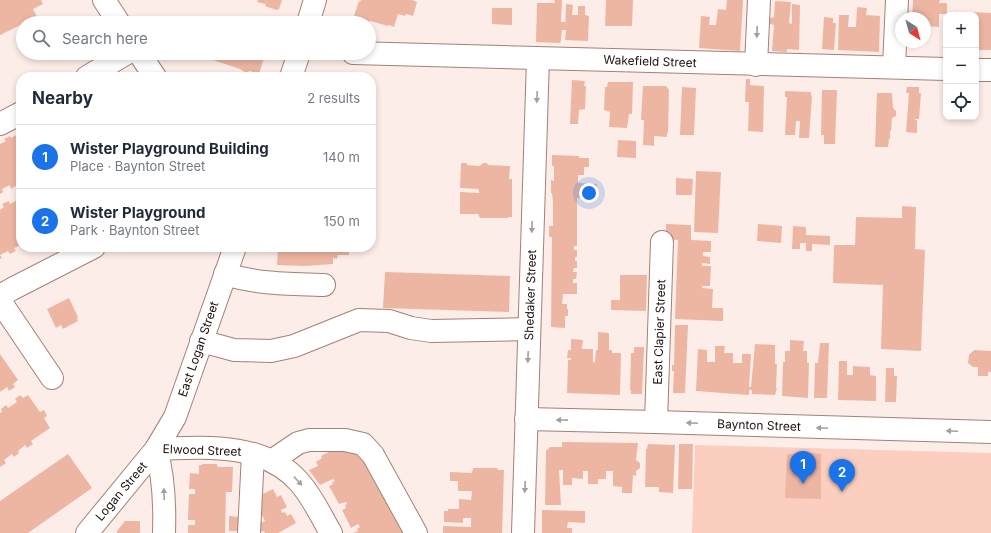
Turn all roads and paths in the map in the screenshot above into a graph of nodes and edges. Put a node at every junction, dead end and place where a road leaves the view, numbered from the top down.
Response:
1 (104, 0) edge
2 (315, 0) edge
3 (759, 0) edge
4 (897, 0) edge
5 (114, 16) edge
6 (310, 16) edge
7 (376, 54) edge
8 (538, 58) junction
9 (115, 60) edge
10 (144, 60) edge
11 (297, 60) edge
12 (756, 64) junction
13 (894, 67) junction
14 (943, 69) edge
15 (979, 70) edge
16 (991, 70) edge
17 (95, 72) edge
18 (152, 72) edge
19 (293, 72) edge
20 (16, 116) edge
21 (0, 124) edge
22 (662, 242) dead end
23 (84, 252) edge
24 (232, 252) edge
25 (225, 274) junction
26 (324, 285) dead end
27 (0, 296) edge
28 (0, 301) edge
29 (529, 329) junction
30 (201, 341) junction
31 (52, 378) dead end
32 (526, 419) junction
33 (656, 422) junction
34 (991, 432) edge
35 (156, 449) junction
36 (263, 457) junction
37 (86, 533) edge
38 (164, 533) edge
39 (249, 533) edge
40 (331, 533) edge
41 (416, 533) edge
42 (523, 533) edge

1 - 5 street
2 - 6 street
3 -> 12 street
4 - 13 street
7 - 8 street, Wakefield Street
8 - 12 street, Wakefield Street
8 -> 29 street, Shedaker Street
9 - 17 street
10 - 18 street
11 - 19 street
12 - 13 street, Wakefield Street
13 - 14 street, Wakefield Street
15 - 16 street
20 - 21 street
22 - 33 street, East Clapier Street
23 - 27 street
24 - 25 street, East Logan Street
25 - 26 street
25 - 30 street, East Logan Street
28 - 31 street
29 - 30 street
29 -> 32 street, Shedaker Street
30 - 35 street, East Logan Street
33 -> 32 street, Baynton Street
32 -> 42 street, Shedaker Street
34 -> 33 street, Baynton Street
35 - 36 street, Elwood Street
35 - 37 street, Logan Street
38 -> 35 street
36 - 39 street
36 -> 40 street, Elwood Street
36 - 41 street

